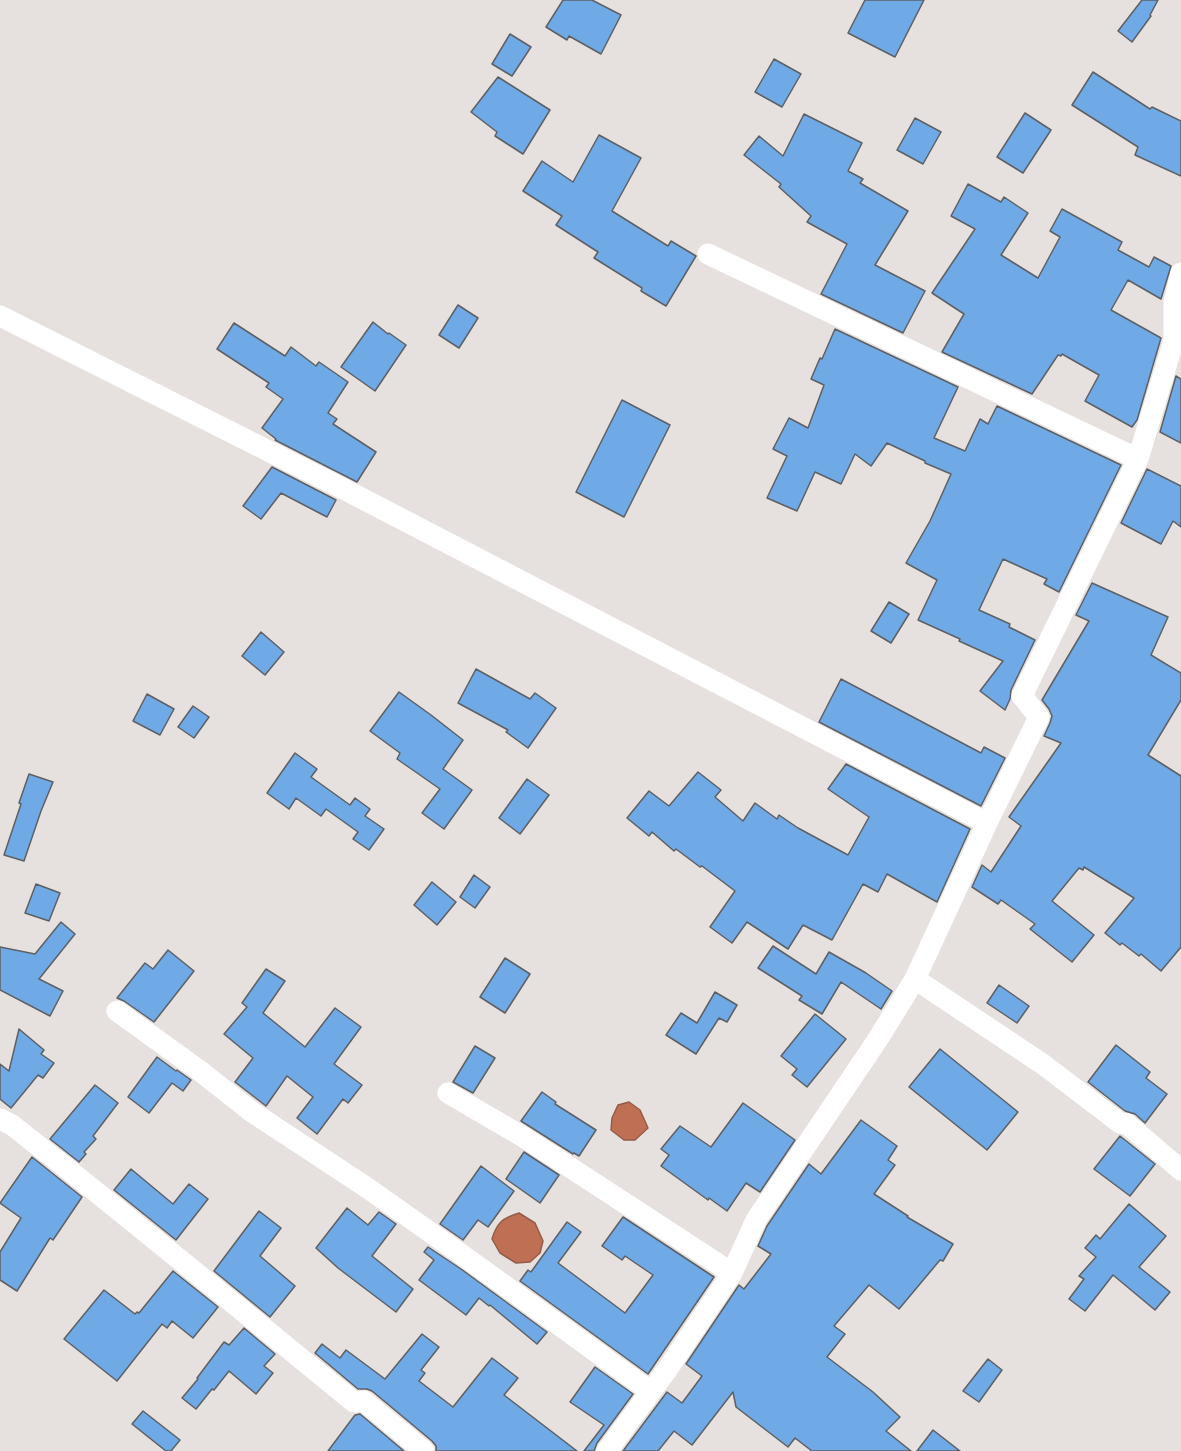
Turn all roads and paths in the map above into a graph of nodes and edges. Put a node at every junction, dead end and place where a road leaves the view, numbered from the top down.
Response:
1 (708, 254) dead end
2 (1181, 273) edge
3 (0, 316) edge
4 (1138, 459) junction
5 (987, 823) junction
6 (915, 979) junction
7 (117, 1011) dead end
8 (448, 1093) dead end
9 (0, 1119) edge
10 (1181, 1170) edge
11 (732, 1273) junction
12 (650, 1391) junction
13 (424, 1451) edge
14 (607, 1451) edge

1 - 4 street
2 - 4 street
3 - 5 street
4 - 5 street
5 - 6 street
6 - 10 street
6 - 11 street
7 - 12 street
8 - 11 street
9 - 13 street
11 - 12 street
12 - 14 street

